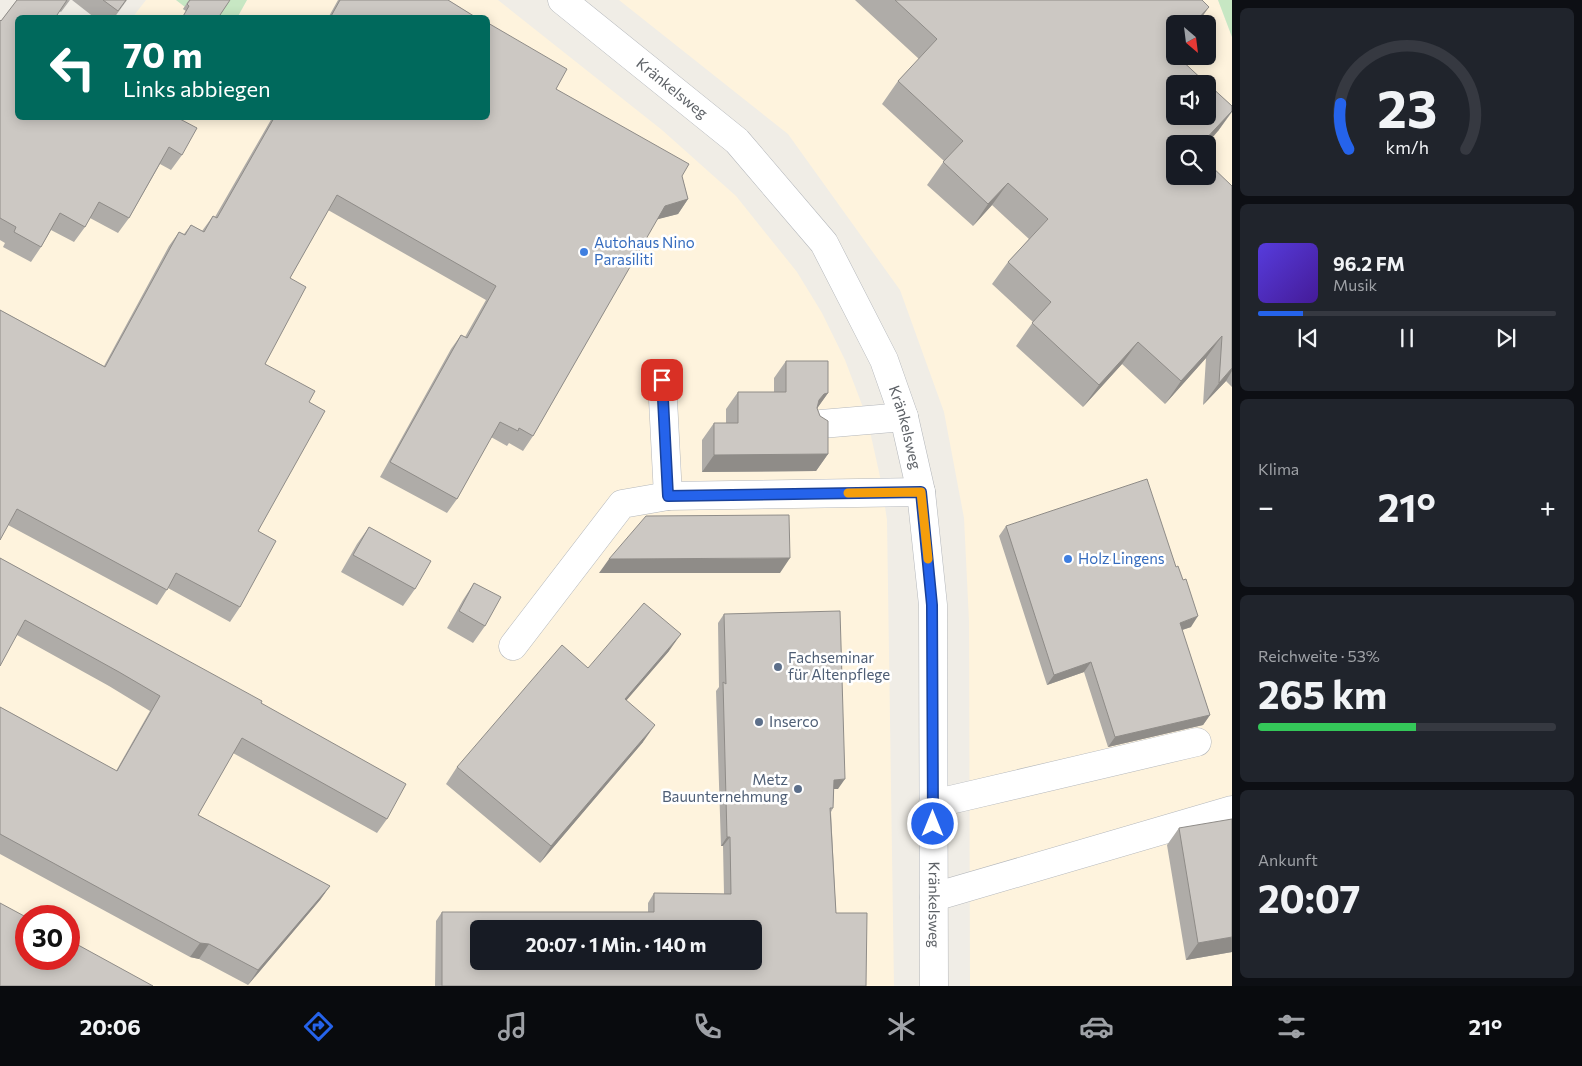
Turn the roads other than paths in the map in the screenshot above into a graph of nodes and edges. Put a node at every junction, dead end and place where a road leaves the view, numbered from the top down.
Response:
1 (562, 0) edge
2 (662, 380) dead end
3 (904, 417) junction
4 (821, 424) edge
5 (921, 492) junction
6 (668, 496) junction
7 (513, 646) dead end
8 (1197, 742) dead end
9 (933, 804) junction
10 (1232, 810) edge
11 (934, 897) junction
12 (934, 986) edge

1 - 3 street, Kränkelsweg
2 - 6 street
3 - 4 street
3 - 5 street, Kränkelsweg
5 - 6 street
5 - 9 street, Kränkelsweg
6 - 7 street
8 - 9 street
9 - 11 street, Kränkelsweg
10 - 11 street
11 - 12 street, Kränkelsweg

